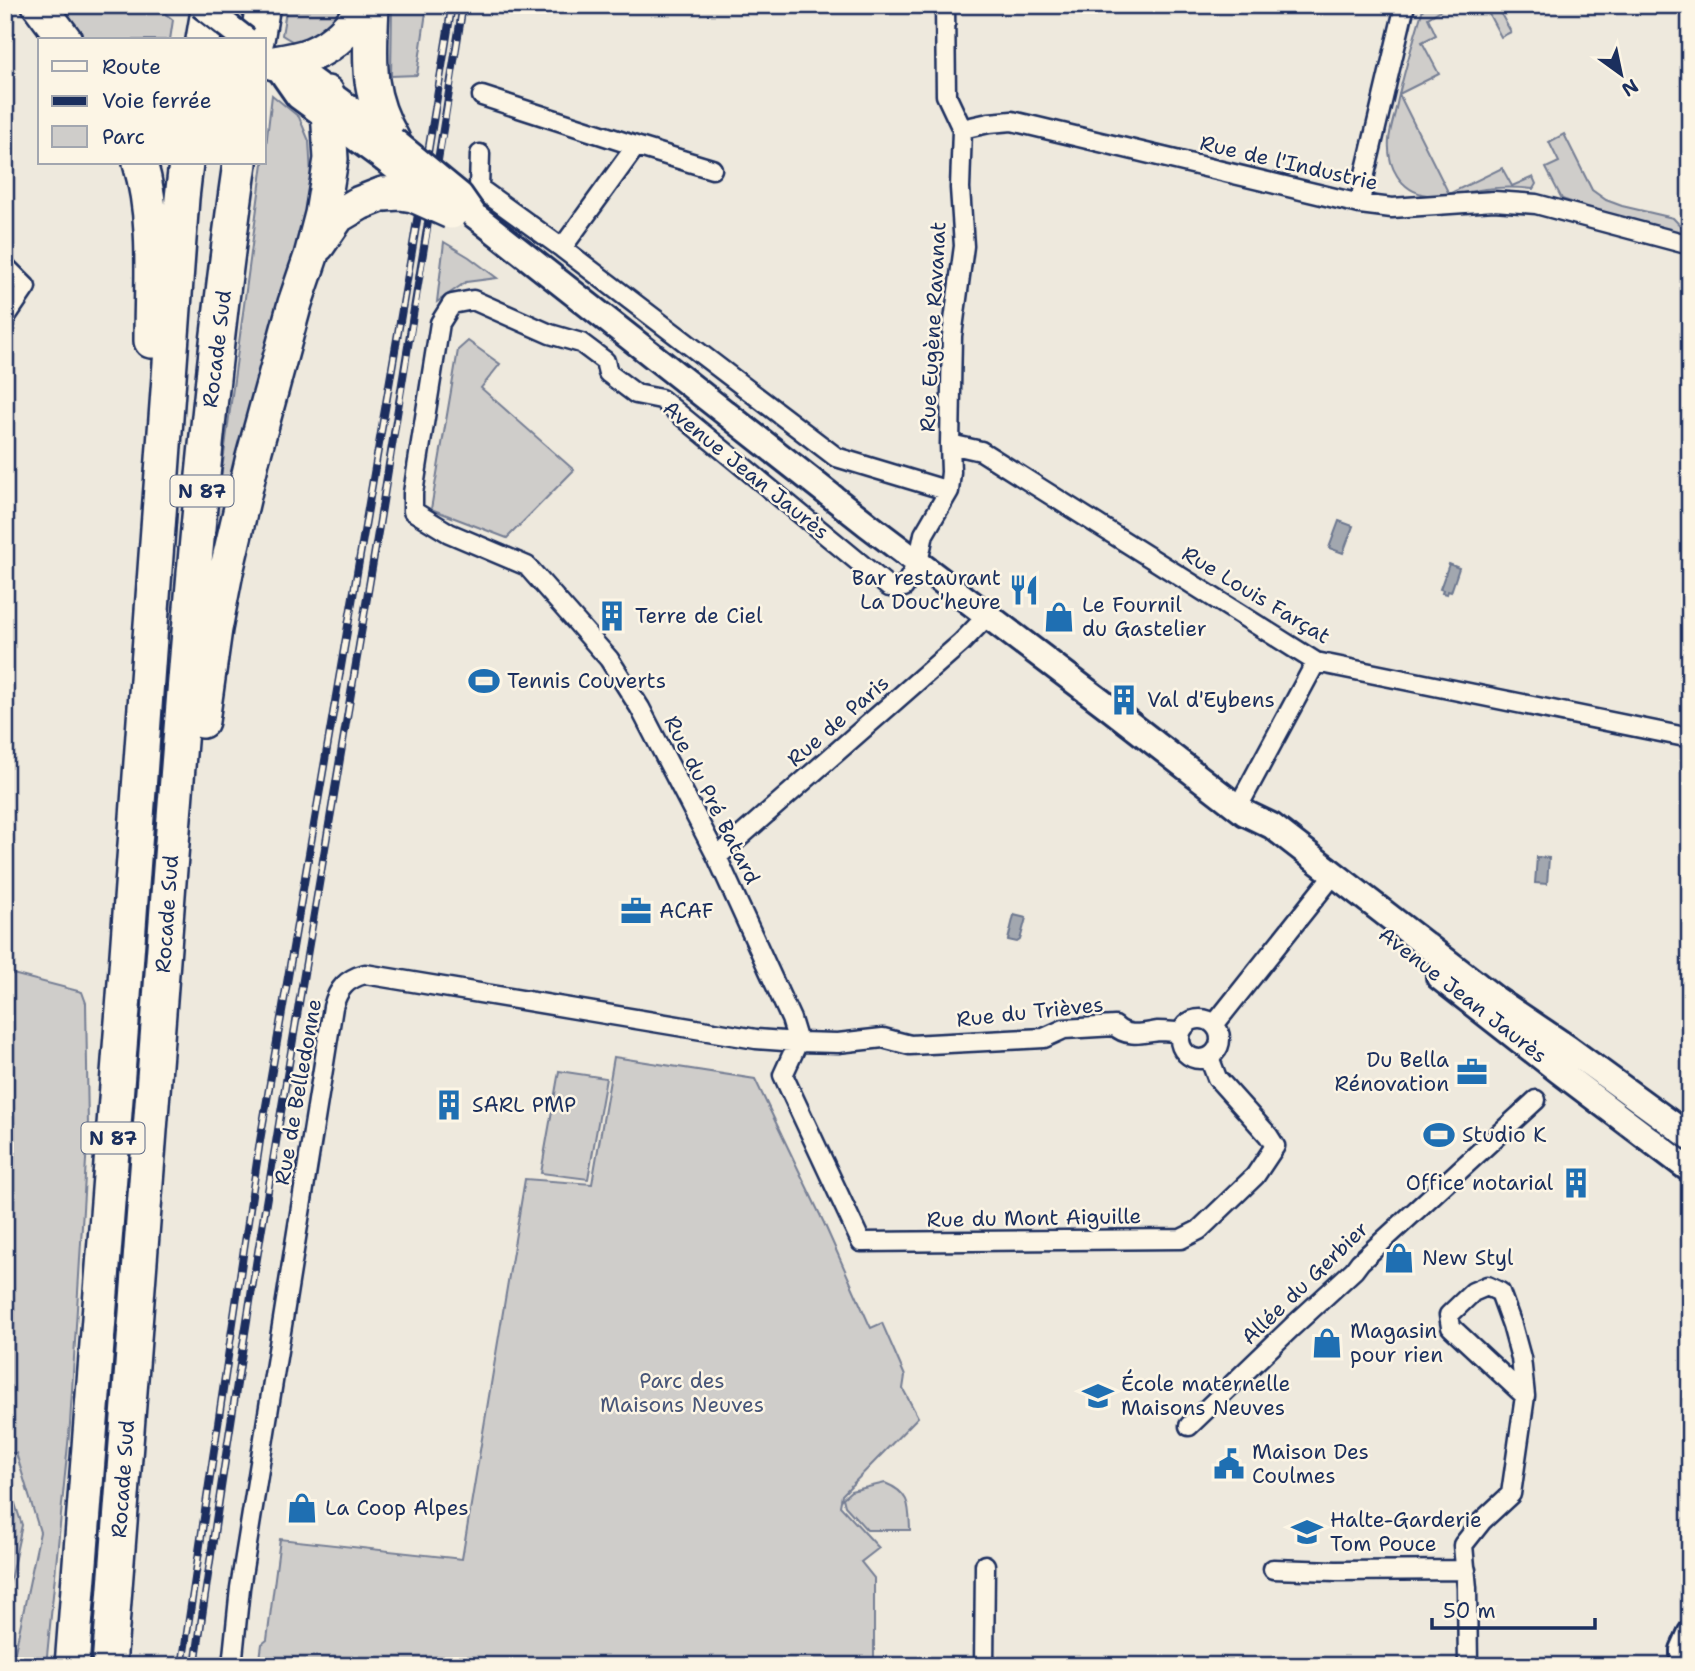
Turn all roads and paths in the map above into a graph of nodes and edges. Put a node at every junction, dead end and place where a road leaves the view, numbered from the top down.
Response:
1 (39, 5) edge
2 (205, 5) edge
3 (263, 5) edge
4 (364, 5) edge
5 (372, 5) edge
6 (945, 5) edge
7 (1405, 5) edge
8 (64, 38) edge
9 (202, 38) edge
10 (244, 38) edge
11 (264, 38) edge
12 (266, 52) edge
13 (266, 53) edge
14 (482, 96) dead end
15 (328, 106) junction
16 (962, 129) junction
17 (636, 146) junction
18 (389, 150) junction
19 (480, 154) dead end
20 (140, 164) edge
21 (186, 164) edge
22 (240, 164) edge
23 (712, 169) dead end
24 (1360, 204) junction
25 (462, 214) junction
26 (1690, 245) edge
27 (562, 248) junction
28 (311, 256) junction
29 (5, 265) edge
30 (5, 318) edge
31 (950, 444) junction
32 (949, 491) junction
33 (413, 512) joint
34 (918, 563) junction
35 (152, 610) junction
36 (987, 616) junction
37 (1316, 662) junction
38 (1690, 738) edge
39 (1242, 810) junction
40 (174, 821) junction
41 (717, 857) junction
42 (1329, 880) junction
43 (1214, 1025) junction
44 (1181, 1032) junction
45 (798, 1042) junction
46 (1209, 1057) junction
47 (1536, 1100) dead end
48 (1690, 1137) edge
49 (1690, 1170) edge
50 (1525, 1396) junction
51 (1189, 1426) dead end
52 (985, 1565) dead end
53 (1273, 1569) dead end
54 (1466, 1570) junction
55 (1690, 1634) edge
56 (72, 1666) edge
57 (109, 1666) edge
58 (232, 1666) edge
59 (984, 1666) edge
60 (1468, 1666) edge
61 (1683, 1666) edge

1 - 8 highway
2 - 9 highway
2 - 10 main road, bridge
3 - 11 highway
4 - 12 highway
5 - 18 highway
6 - 16 street, Rue Eugène Ravanat
7 - 24 street
13 - 15 main road, Avenue Jean Jaurès
14 - 17 street
15 - 18 main road, Avenue Jean Jaurès
15 - 28 highway
16 - 24 street, Rue de l'Industrie
16 - 31 street, Rue Eugène Ravanat
17 - 23 street
17 - 27 street
18 - 25 main road, Avenue Jean Jaurès, bridge
19 - 27 street
20 - 35 highway
21 - 35 highway, Rocade Sud / N 87
22 - 40 highway, Rocade Sud / N 87
24 - 26 street, Rue de l'Industrie
25 - 28 highway, bridge
25 - 34 main road, Avenue Jean Jaurès
27 - 32 street
28 - 40 highway
29 - 30 street
31 - 32 street, Rue Eugène Ravanat
31 - 37 street, Rue Louis Farçat
32 - 34 street, Rue Eugène Ravanat
33 - 34 street, Avenue Jean Jaurès
33 - 41 street, Rue du Pré Batard
34 - 36 main road, Avenue Jean Jaurès
35 - 56 highway, Rocade Sud / N 87
36 - 39 main road, Avenue Jean Jaurès
36 - 41 street, Rue de Paris
37 - 38 street, Rue Louis Farçat
37 - 39 street
39 - 42 main road, Avenue Jean Jaurès
40 - 57 highway, Rocade Sud / N 87
41 - 45 street, Rue du Pré Batard
42 - 43 street
42 - 48 main road, Avenue Jean Jaurès
42 - 49 main road, Avenue Jean Jaurès
43 - 44 street, Rue du Trièves
43 - 46 street
44 - 45 street, Rue du Trièves
44 - 46 street
45 - 46 street, Rue du Mont Aiguille
45 - 58 street, Rue de Belledonne
47 - 51 street, Allée du Gerbier
50 - 50 street
50 - 54 street
52 - 59 street
53 - 54 street
54 - 60 street
55 - 61 main road

